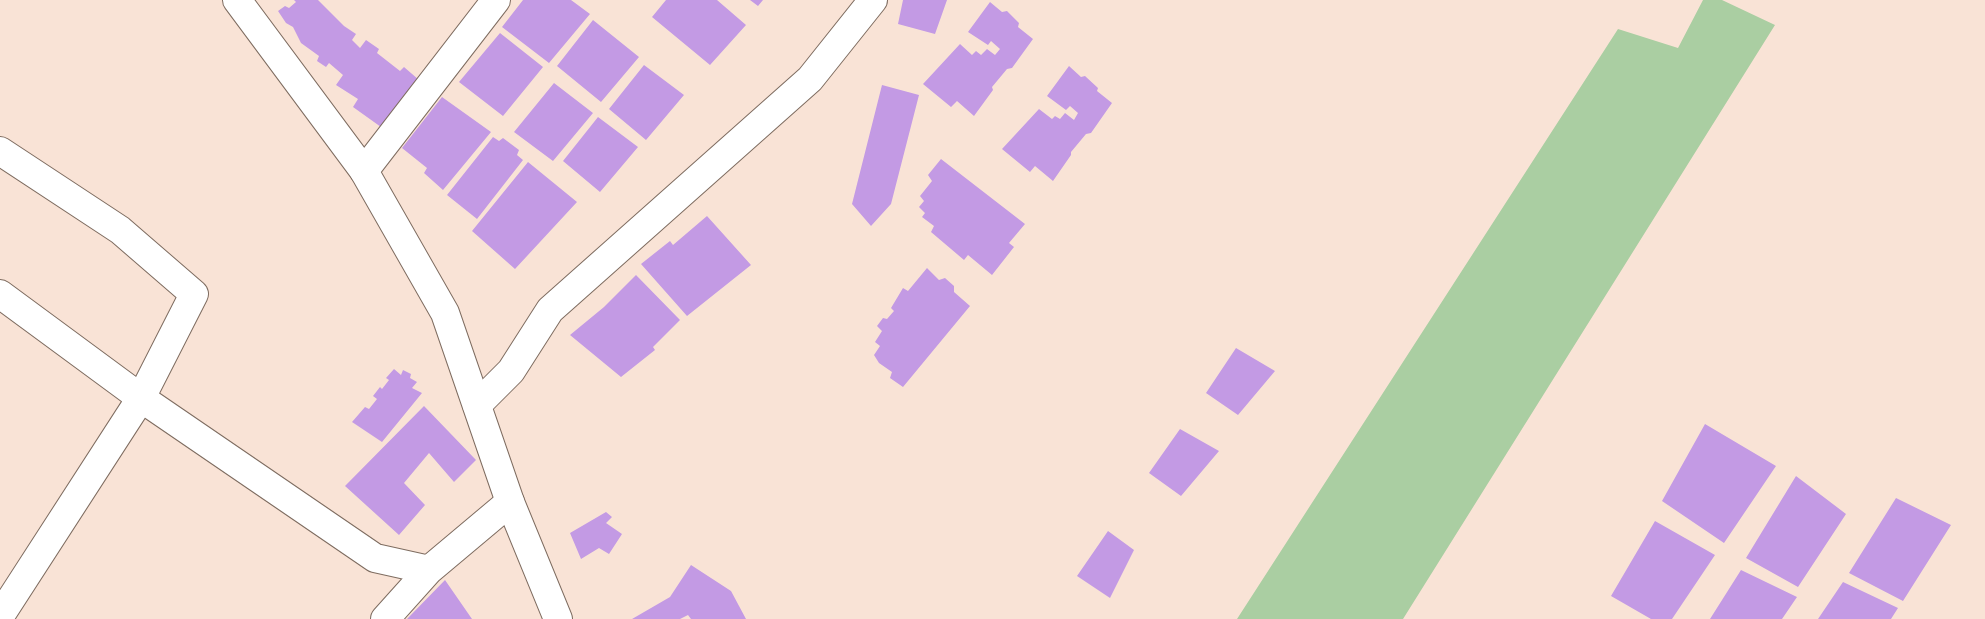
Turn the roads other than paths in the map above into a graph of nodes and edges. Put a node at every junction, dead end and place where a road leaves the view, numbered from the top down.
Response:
1 (238, 0) edge
2 (496, 0) edge
3 (872, 0) edge
4 (0, 151) edge
5 (364, 171) junction
6 (0, 294) edge
7 (141, 398) junction
8 (477, 405) junction
9 (510, 502) junction
10 (429, 570) junction
11 (0, 616) edge
12 (385, 619) edge
13 (558, 619) edge

1 - 5 street
2 - 5 street
3 - 8 street
4 - 7 street
5 - 8 street
6 - 7 street
7 - 10 street
7 - 11 street
8 - 9 street
9 - 10 street
9 - 13 street
10 - 12 street

